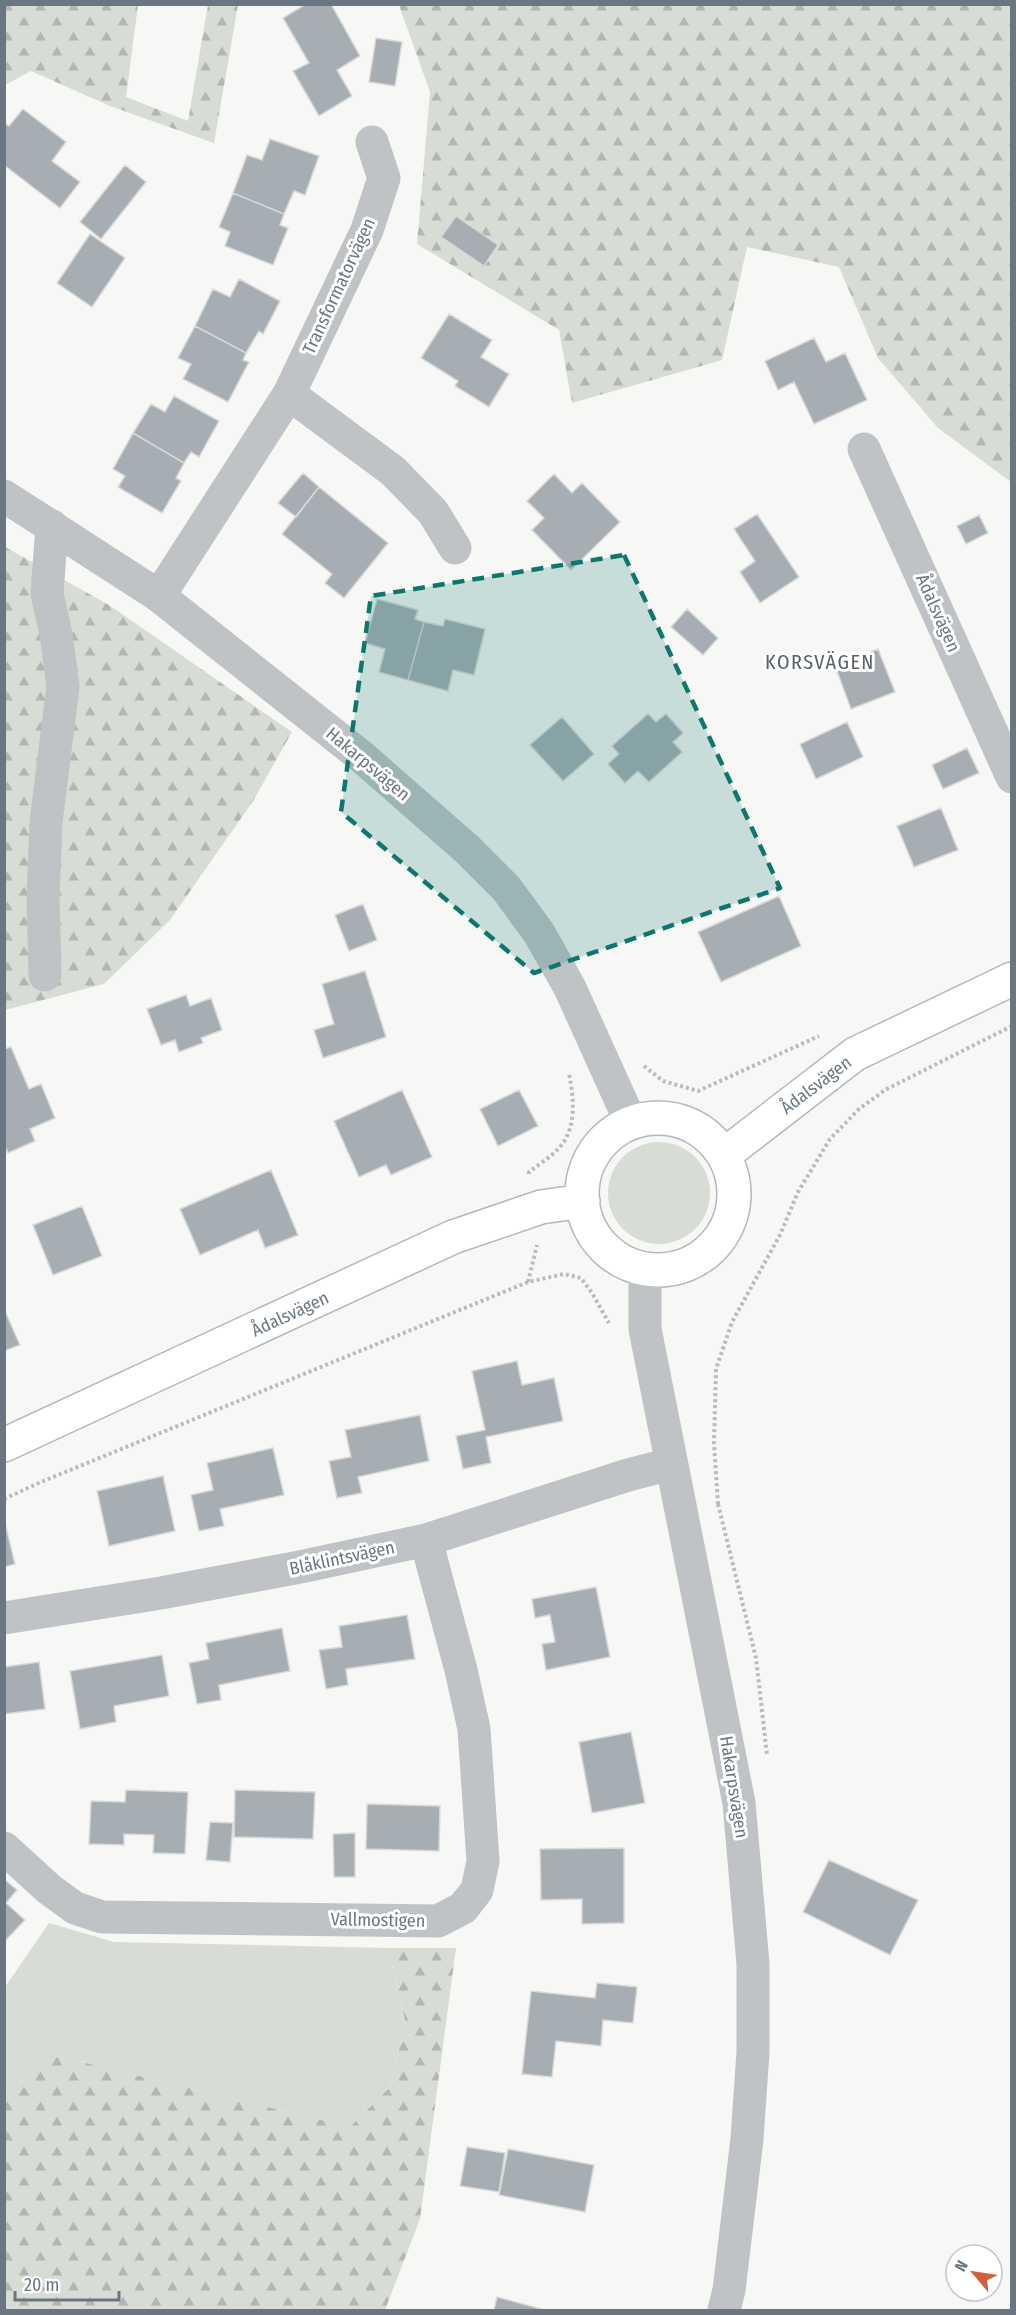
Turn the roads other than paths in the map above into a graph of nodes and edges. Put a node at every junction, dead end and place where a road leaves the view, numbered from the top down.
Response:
1 (372, 141) dead end
2 (289, 394) junction
3 (864, 449) dead end
4 (4, 496) edge
5 (52, 526) junction
6 (455, 548) dead end
7 (159, 596) junction
8 (1011, 777) edge
9 (45, 975) dead end
10 (1011, 979) edge
11 (631, 1123) junction
12 (724, 1155) junction
13 (583, 1201) junction
14 (645, 1269) junction
15 (4, 1445) edge
16 (671, 1464) junction
17 (426, 1540) junction
18 (4, 1618) edge
19 (4, 1848) edge
20 (724, 2310) edge

1 - 2 street, Transformatorvägen
2 - 6 street
2 - 7 street, Transformatorvägen
3 - 8 street, Ådalsvägen
4 - 5 street, Hakarpsvägen
5 - 7 street, Hakarpsvägen
5 - 9 street
7 - 11 street, Hakarpsvägen
10 - 12 main road, Ådalsvägen
11 - 12 main road
11 - 13 main road
12 - 14 main road
13 - 14 main road
13 - 15 main road, Ådalsvägen
14 - 16 street, Hakarpsvägen
16 - 17 street, Blåklintsvägen
16 - 20 street, Hakarpsvägen
17 - 18 street, Blåklintsvägen
17 - 19 street, Vallmostigen

